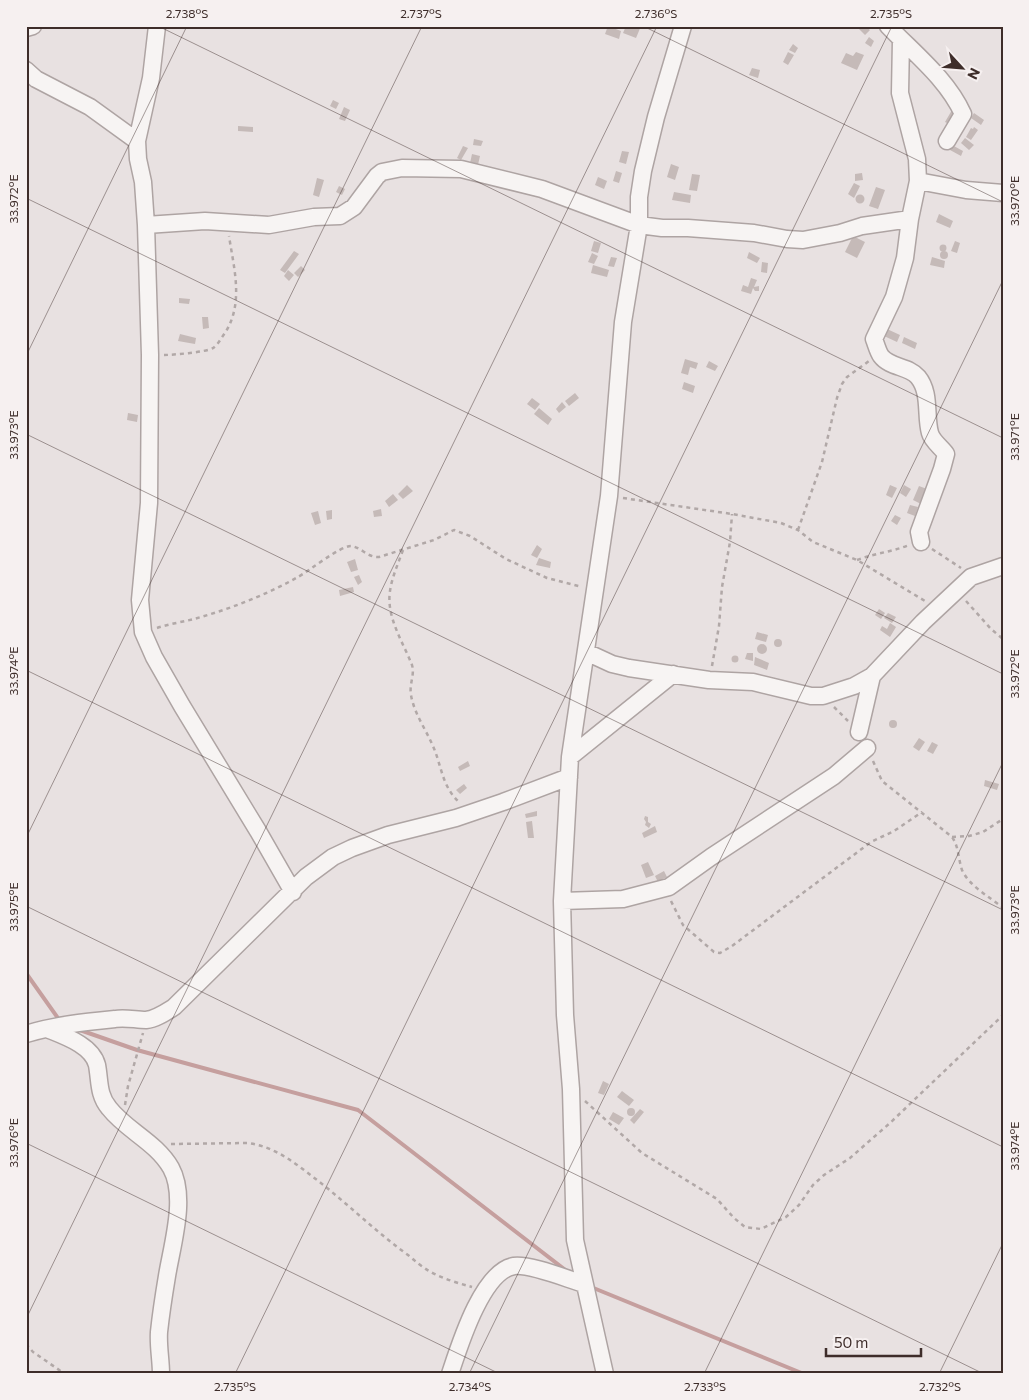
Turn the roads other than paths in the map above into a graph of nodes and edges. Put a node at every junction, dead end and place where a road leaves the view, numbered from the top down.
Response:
1 (33, 26) edge
2 (157, 26) edge
3 (683, 26) edge
4 (888, 26) edge
5 (26, 28) edge
6 (902, 40) junction
7 (26, 70) edge
8 (137, 141) junction
9 (947, 141) dead end
10 (918, 181) junction
11 (1003, 192) edge
12 (910, 219) junction
13 (639, 224) junction
14 (146, 225) junction
15 (921, 542) dead end
16 (1003, 566) edge
17 (586, 652) junction
18 (673, 674) junction
19 (872, 676) junction
20 (860, 732) road end
21 (867, 748) road end
22 (570, 757) junction
23 (569, 777) junction
24 (292, 892) junction
25 (562, 901) junction
26 (46, 1029) junction
27 (26, 1034) edge
28 (584, 1284) junction
29 (161, 1374) edge
30 (450, 1374) edge
31 (605, 1374) edge

1 - 5 street
2 - 8 street
3 - 13 street
4 - 6 street
6 - 9 street
6 - 10 street
7 - 8 street
8 - 14 street
10 - 11 street
10 - 12 street
12 - 13 street
12 - 15 street
13 - 14 street
13 - 17 street
14 - 24 street
16 - 19 street
17 - 18 street
17 - 22 street
18 - 19 street
18 - 22 street
19 - 20 street
21 - 25 street
22 - 23 street
23 - 24 street
23 - 25 street
24 - 26 street
25 - 28 street
26 - 27 street
26 - 29 street
28 - 30 street
28 - 31 street

